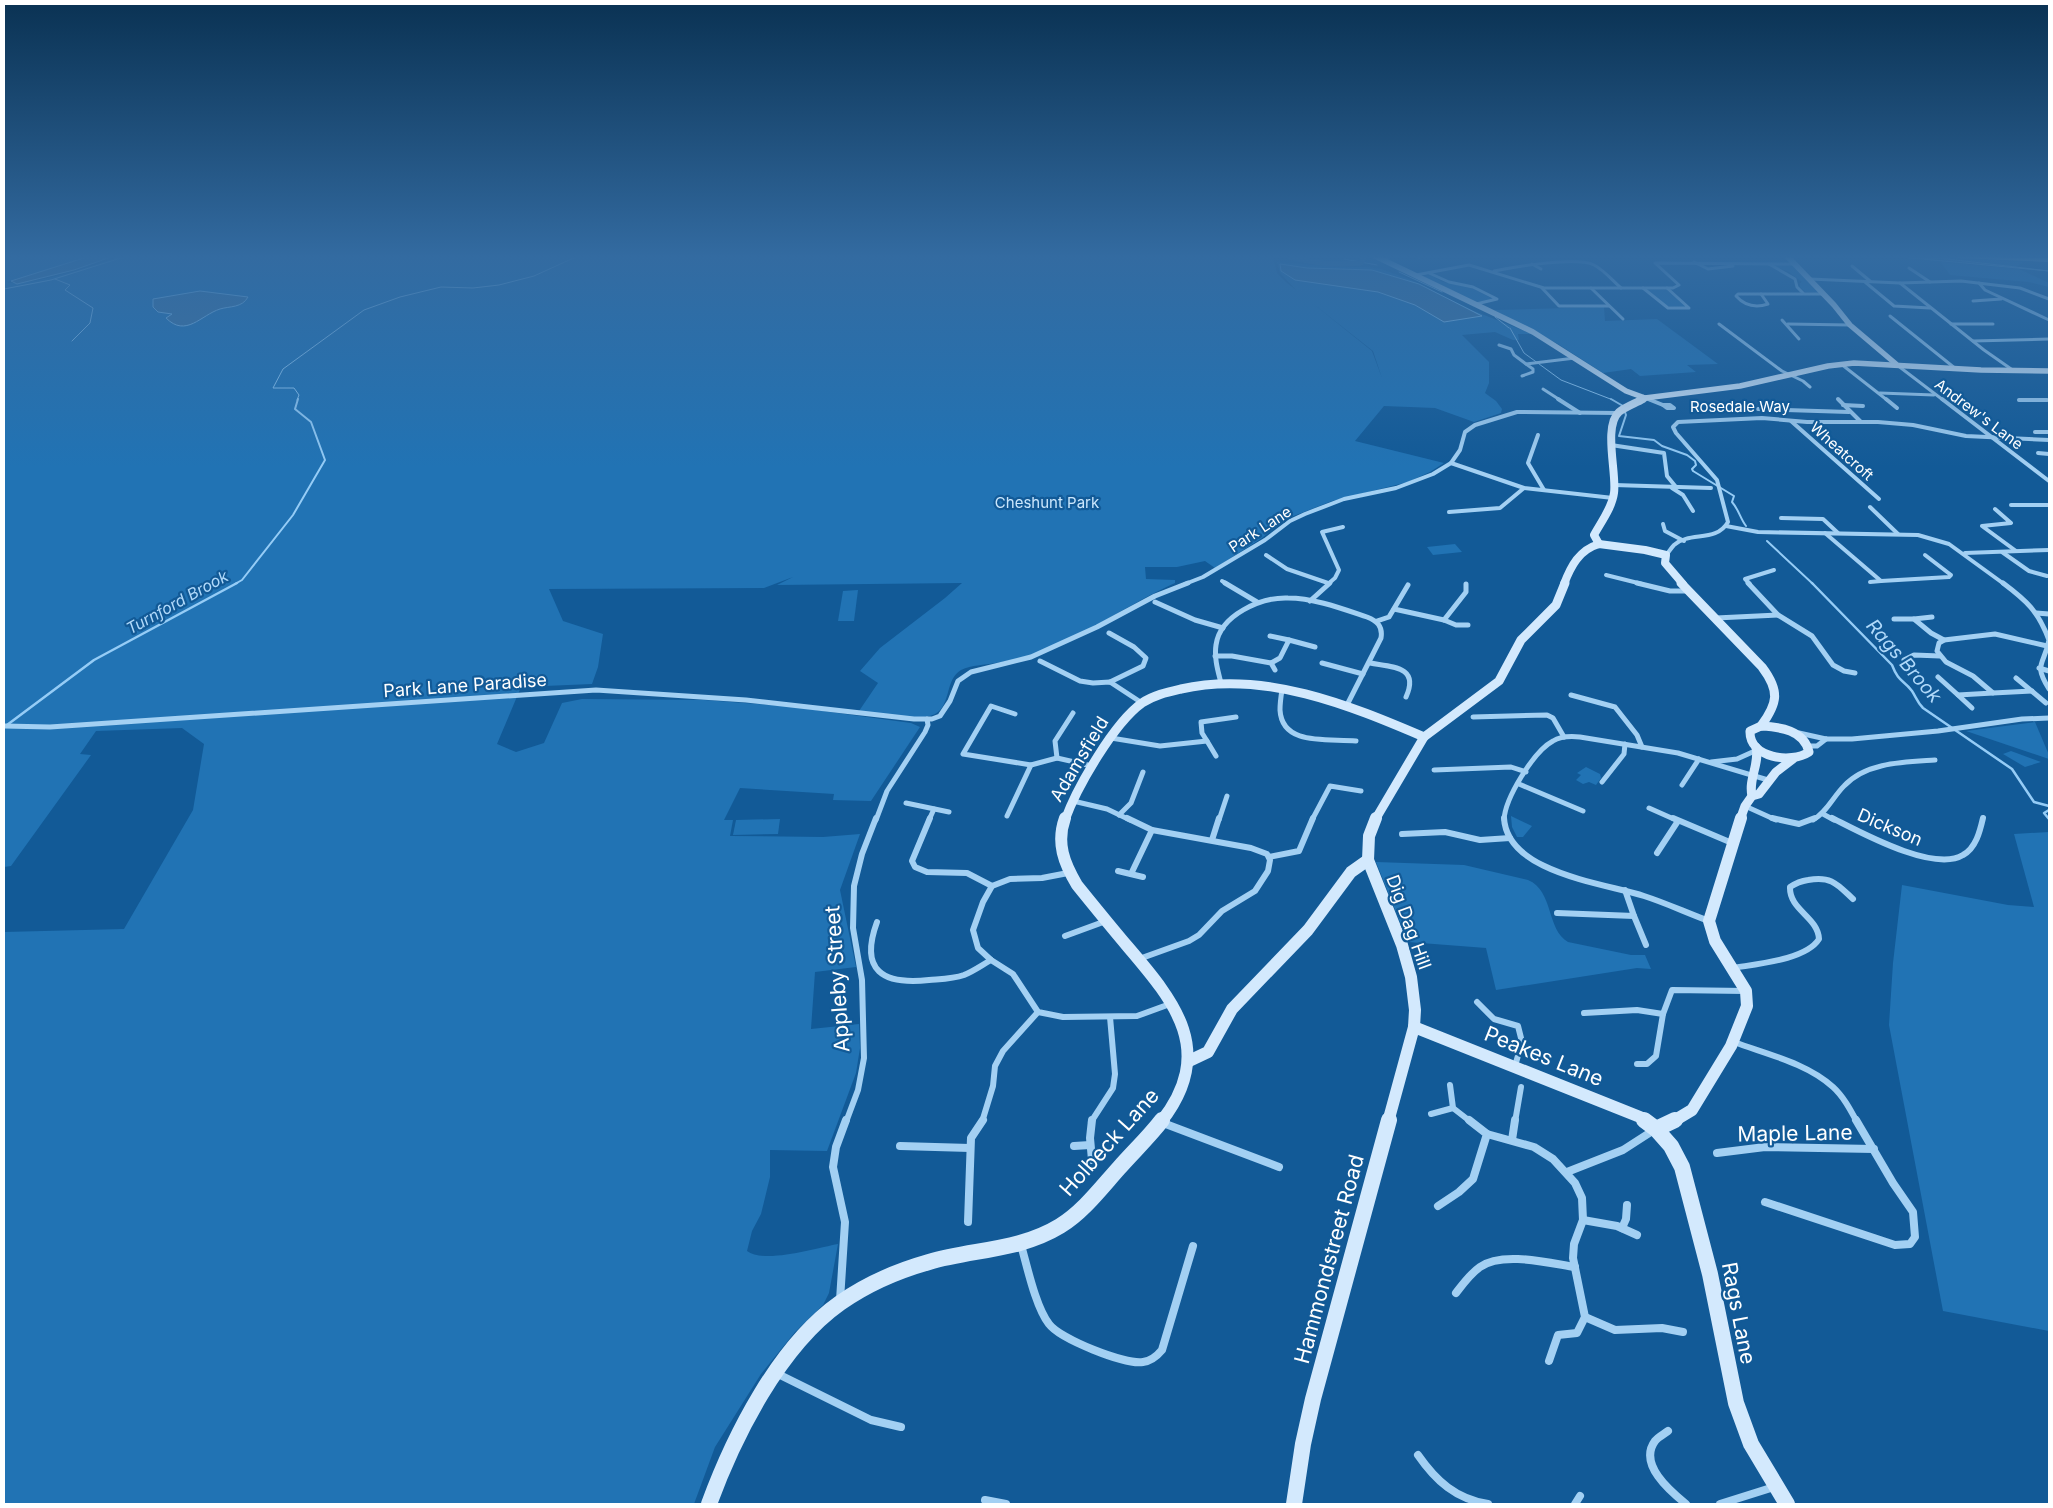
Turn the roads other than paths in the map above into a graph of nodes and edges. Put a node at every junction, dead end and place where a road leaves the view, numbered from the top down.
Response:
1 (1522, 326) edge
2 (1723, 326) edge
3 (1789, 326) edge
4 (1852, 326) edge
5 (1903, 326) edge
6 (1954, 326) edge
7 (1799, 339) dead end
8 (2049, 339) edge
9 (1973, 341) junction
10 (1499, 345) dead end
11 (1575, 358) junction
12 (1526, 364) junction
13 (1841, 364) junction
14 (1896, 364) junction
15 (1956, 369) junction
16 (2014, 371) junction
17 (2049, 371) edge
18 (1789, 375) junction
19 (1522, 376) dead end
20 (1810, 387) dead end
21 (1543, 389) dead end
22 (1880, 393) junction
23 (1934, 395) junction
24 (1645, 398) junction
25 (1838, 399) dead end
26 (2019, 400) dead end
27 (2048, 401) edge
28 (1664, 405) dead end
29 (1843, 405) junction
30 (1863, 406) dead end
31 (1897, 408) dead end
32 (1758, 409) dead end
33 (1775, 409) junction
34 (1620, 412) junction
35 (1849, 412) junction
36 (1580, 413) junction
37 (1782, 415) dead end
38 (1791, 420) junction
39 (1862, 422) junction
40 (2035, 432) dead end
41 (2049, 432) edge
42 (1538, 435) dead end
43 (1991, 437) junction
44 (2049, 440) edge
45 (1611, 445) junction
46 (2038, 453) dead end
47 (2049, 454) edge
48 (1451, 463) junction
49 (2049, 481) edge
50 (1614, 485) junction
51 (1674, 487) junction
52 (1524, 488) junction
53 (1710, 488) dead end
54 (1544, 490) junction
55 (1612, 498) junction
56 (1879, 499) dead end
57 (2011, 505) dead end
58 (2049, 505) edge
59 (1870, 507) dead end
60 (1995, 509) dead end
61 (1693, 511) dead end
62 (1448, 512) dead end
63 (1781, 518) dead end
64 (1663, 524) dead end
65 (1726, 526) junction
66 (1343, 527) dead end
67 (1825, 533) junction
68 (1838, 534) junction
69 (1898, 534) junction
70 (1684, 540) junction
71 (1599, 544) junction
72 (2049, 550) edge
73 (2016, 551) junction
74 (2002, 552) junction
75 (1964, 553) junction
76 (1266, 555) dead end
77 (1666, 555) junction
78 (1925, 555) dead end
79 (1774, 570) dead end
80 (1606, 575) dead end
81 (2047, 576) dead end
82 (1222, 581) dead end
83 (1881, 581) junction
84 (1870, 582) dead end
85 (1328, 584) junction
86 (1466, 584) dead end
87 (1408, 586) dead end
88 (1689, 591) junction
89 (1310, 600) junction
90 (1155, 602) dead end
91 (1257, 602) junction
92 (1394, 609) junction
93 (2036, 612) junction
94 (2049, 614) edge
95 (1778, 615) junction
96 (1932, 617) dead end
97 (1715, 618) junction
98 (1894, 619) dead end
99 (1914, 619) junction
100 (1444, 620) junction
101 (1377, 621) junction
102 (1468, 625) dead end
103 (1223, 628) junction
104 (1109, 634) dead end
105 (1270, 636) dead end
106 (1289, 640) junction
107 (1944, 640) junction
108 (1315, 646) dead end
109 (2047, 646) junction
110 (1215, 656) junction
111 (1940, 656) junction
112 (1904, 660) dead end
113 (1040, 661) dead end
114 (1370, 662) junction
115 (1271, 663) junction
116 (1322, 663) dead end
117 (2039, 668) junction
118 (1276, 670) dead end
119 (2049, 671) edge
120 (1855, 673) dead end
121 (1363, 674) junction
122 (1938, 678) dead end
123 (2016, 678) dead end
124 (1110, 682) junction
125 (1221, 683) junction
126 (2049, 689) edge
127 (1282, 690) junction
128 (2032, 691) junction
129 (1993, 693) junction
130 (1571, 695) dead end
131 (1958, 695) junction
132 (1406, 697) dead end
133 (1142, 703) junction
134 (2046, 703) dead end
135 (1347, 705) junction
136 (1972, 708) dead end
137 (1072, 713) dead end
138 (1015, 714) dead end
139 (1769, 716) junction
140 (1236, 717) dead end
141 (1474, 717) dead end
142 (2049, 718) edge
143 (927, 720) junction
144 (4, 726) edge
145 (1761, 726) junction
146 (1788, 730) junction
147 (1424, 737) junction
148 (1564, 737) junction
149 (1111, 738) junction
150 (1826, 739) junction
151 (1207, 741) junction
152 (1356, 741) dead end
153 (1625, 744) junction
154 (1809, 746) junction
155 (1642, 747) junction
156 (1756, 748) junction
157 (1216, 756) dead end
158 (1057, 758) junction
159 (1699, 759) junction
160 (1794, 759) junction
161 (1935, 760) dead end
162 (1710, 762) junction
163 (1031, 765) junction
164 (1094, 767) junction
165 (1434, 770) dead end
166 (1143, 772) dead end
167 (1526, 772) junction
168 (1753, 776) junction
169 (1768, 780) junction
170 (1602, 782) dead end
171 (1519, 784) junction
172 (1682, 785) dead end
173 (1361, 791) dead end
174 (1227, 796) dead end
175 (1074, 800) junction
176 (1748, 801) junction
177 (906, 803) dead end
178 (1649, 808) dead end
179 (934, 809) junction
180 (1583, 811) dead end
181 (949, 812) dead end
182 (1823, 814) junction
183 (1119, 815) junction
184 (1007, 816) dead end
185 (1983, 818) dead end
186 (1678, 821) junction
187 (1152, 830) junction
188 (1402, 834) dead end
189 (1510, 838) junction
190 (1212, 840) junction
191 (1732, 843) junction
192 (1657, 853) dead end
193 (1269, 857) junction
194 (1368, 860) junction
195 (1118, 871) dead end
196 (1068, 873) junction
197 (1131, 874) junction
198 (1143, 876) dead end
199 (992, 886) junction
200 (1625, 890) junction
201 (1853, 899) dead end
202 (1558, 913) dead end
203 (1634, 916) junction
204 (1106, 921) junction
205 (1709, 921) junction
206 (876, 922) dead end
207 (1065, 936) dead end
208 (1646, 945) dead end
209 (1138, 959) junction
210 (991, 960) junction
211 (1733, 968) junction
212 (1746, 991) junction
213 (1477, 1002) dead end
214 (1173, 1003) junction
215 (1038, 1012) junction
216 (1584, 1013) dead end
217 (1663, 1014) junction
218 (1110, 1017) junction
219 (1414, 1027) junction
220 (1733, 1042) junction
221 (1189, 1062) junction
222 (1637, 1064) dead end
223 (1515, 1066) junction
224 (1450, 1085) dead end
225 (1521, 1087) dead end
226 (1453, 1108) junction
227 (1431, 1114) dead end
228 (1161, 1122) junction
229 (1656, 1129) junction
230 (1488, 1134) junction
231 (1512, 1140) junction
232 (1090, 1145) junction
233 (900, 1146) dead end
234 (1074, 1146) dead end
235 (970, 1148) junction
236 (1874, 1149) junction
237 (1717, 1153) dead end
238 (1092, 1160) dead end
239 (1279, 1167) dead end
240 (1567, 1172) junction
241 (1765, 1202) dead end
242 (1627, 1205) dead end
243 (1438, 1206) dead end
244 (1583, 1220) junction
245 (968, 1222) dead end
246 (1622, 1228) junction
247 (1637, 1235) dead end
248 (1020, 1244) junction
249 (1193, 1246) dead end
250 (1575, 1267) junction
251 (1456, 1293) dead end
252 (841, 1303) junction
253 (1585, 1317) junction
254 (1684, 1332) dead end
255 (1549, 1362) dead end
256 (777, 1373) junction
257 (901, 1427) dead end
258 (1668, 1431) dead end
259 (1418, 1455) dead end
260 (1776, 1487) junction
261 (1580, 1496) dead end
262 (985, 1500) dead end
263 (709, 1504) edge
264 (1006, 1504) edge
265 (1294, 1504) edge
266 (1488, 1504) edge
267 (1575, 1504) edge
268 (1686, 1504) edge
269 (1720, 1504) edge
270 (1787, 1504) edge

1 - 11 street
2 - 18 street
3 - 7 street
4 - 14 street
5 - 15 street
6 - 9 street
8 - 9 street
9 - 16 street
10 - 12 street
11 - 12 street
11 - 24 street
12 - 19 street
13 - 14 street
13 - 18 street
13 - 22 street
14 - 15 street
14 - 23 street, Andrew's Lane
15 - 16 street
16 - 17 street
18 - 20 street
18 - 24 street
21 - 36 street
22 - 23 street
22 - 31 street
23 - 43 street, Andrew's Lane
24 - 28 street
24 - 34 street
25 - 29 street
26 - 27 street
29 - 30 street
29 - 35 street
32 - 33 street
33 - 35 street
33 - 37 street
34 - 36 street
34 - 45 street
35 - 39 street
36 - 48 street
38 - 39 street, Rosedale Way
38 - 56 street, Wheatcroft
38 - 65 street, Rosedale Way
39 - 43 street, Rosedale Way
40 - 41 street
42 - 54 street
43 - 44 street, Rosedale Way
43 - 49 street, Andrew's Lane
45 - 50 street
45 - 51 street
46 - 47 street
48 - 52 street
48 - 143 street, Park Lane
50 - 51 street
50 - 55 street
51 - 53 street
51 - 61 street
52 - 54 street
52 - 62 street
54 - 55 street
55 - 71 street
57 - 58 street
59 - 69 street
60 - 73 street
63 - 68 street
64 - 70 street
65 - 67 street
65 - 70 street
66 - 85 street
67 - 68 street
67 - 83 street
68 - 69 street
69 - 75 street
70 - 77 street
71 - 77 street
71 - 147 street
72 - 73 street
73 - 74 street
74 - 75 street
74 - 81 street
75 - 93 street
76 - 85 street
77 - 88 street
78 - 83 street
79 - 95 street
80 - 88 street
82 - 91 street
83 - 84 street
85 - 89 street
86 - 100 street
87 - 92 street
88 - 97 street
89 - 91 street
89 - 101 street
90 - 103 street
91 - 103 street
92 - 100 street
92 - 101 street
93 - 94 street
93 - 109 street
95 - 97 street
95 - 120 street
96 - 99 street
97 - 139 street
98 - 99 street
99 - 107 street
100 - 102 street
101 - 114 street
103 - 110 street
104 - 124 street
105 - 106 street
106 - 108 street
106 - 115 street
107 - 109 street
107 - 111 street
109 - 117 street
110 - 115 street
110 - 125 street
111 - 112 street
111 - 129 street
113 - 124 street
114 - 121 street
114 - 132 street
115 - 118 street
116 - 121 street
117 - 119 street
117 - 126 street
121 - 135 street
122 - 131 street
123 - 128 street
124 - 133 street
125 - 127 street, Adamsfield
125 - 133 street, Adamsfield
127 - 135 street, Adamsfield
127 - 152 street
128 - 129 street
128 - 134 street
129 - 131 street
130 - 155 street
131 - 136 street
133 - 149 street, Adamsfield
135 - 147 street, Adamsfield
137 - 158 street
138 - 163 street
139 - 145 street
139 - 146 street
140 - 151 street
141 - 148 street
142 - 150 street
143 - 144 street, Park Lane Paradise
143 - 252 street, Appleby Street
145 - 146 street
145 - 156 street
146 - 150 street
146 - 154 street
147 - 194 street
148 - 153 street
148 - 167 street
149 - 151 street
149 - 164 street, Adamsfield
150 - 154 street
151 - 157 street
153 - 155 street
153 - 170 street
154 - 160 street
155 - 159 street
156 - 160 street
156 - 162 street
156 - 168 street
158 - 163 street
158 - 164 street
159 - 162 street
159 - 172 street
160 - 169 street
161 - 182 street
162 - 168 street
163 - 184 street
164 - 175 street, Adamsfield
165 - 167 street
166 - 183 street
167 - 171 street
168 - 169 street
168 - 176 street
169 - 176 street
171 - 180 street
171 - 189 street
173 - 193 street
174 - 190 street
175 - 183 street
175 - 196 street, Adamsfield
176 - 182 street
176 - 191 street
177 - 179 street
178 - 186 street
179 - 181 street
179 - 199 street
182 - 185 street, Dickson
183 - 187 street
186 - 191 street
186 - 192 street
187 - 190 street
187 - 197 street
188 - 189 street
189 - 200 street
190 - 193 street
191 - 205 street
193 - 209 street
194 - 219 street, Dig Dag Hill
194 - 221 street
195 - 197 street
196 - 199 street
196 - 204 street, Adamsfield
197 - 198 street
199 - 210 street
200 - 203 street
200 - 205 street
201 - 211 street
202 - 203 street
203 - 208 street
204 - 207 street
204 - 209 street, Adamsfield
205 - 211 street
206 - 210 street
209 - 214 street, Adamsfield
210 - 215 street
211 - 212 street
212 - 217 street
212 - 220 street
213 - 223 street
214 - 218 street
214 - 221 street, Adamsfield
215 - 218 street
215 - 235 street
216 - 217 street
217 - 222 street
218 - 232 street
219 - 223 street, Peakes Lane
219 - 265 street, Hammondstreet Road
220 - 229 street
220 - 236 street
221 - 228 street, Holbeck Lane
223 - 229 street, Peakes Lane
224 - 226 street
225 - 231 street
226 - 227 street
226 - 230 street
228 - 239 street
228 - 248 street, Holbeck Lane
229 - 240 street
229 - 260 street, Rags Lane
230 - 231 street
230 - 243 street
231 - 240 street
232 - 234 street
232 - 238 street
233 - 235 street
235 - 245 street
236 - 237 street, Maple Lane
236 - 241 street
240 - 244 street
242 - 246 street
244 - 246 street
244 - 250 street
246 - 247 street
248 - 249 street
248 - 252 street, Holbeck Lane
250 - 251 street
250 - 253 street
252 - 256 street
253 - 254 street
253 - 255 street
256 - 257 street
256 - 263 street
258 - 268 street
259 - 266 street
260 - 269 street
260 - 270 street, Rags Lane
261 - 267 street
262 - 264 street

